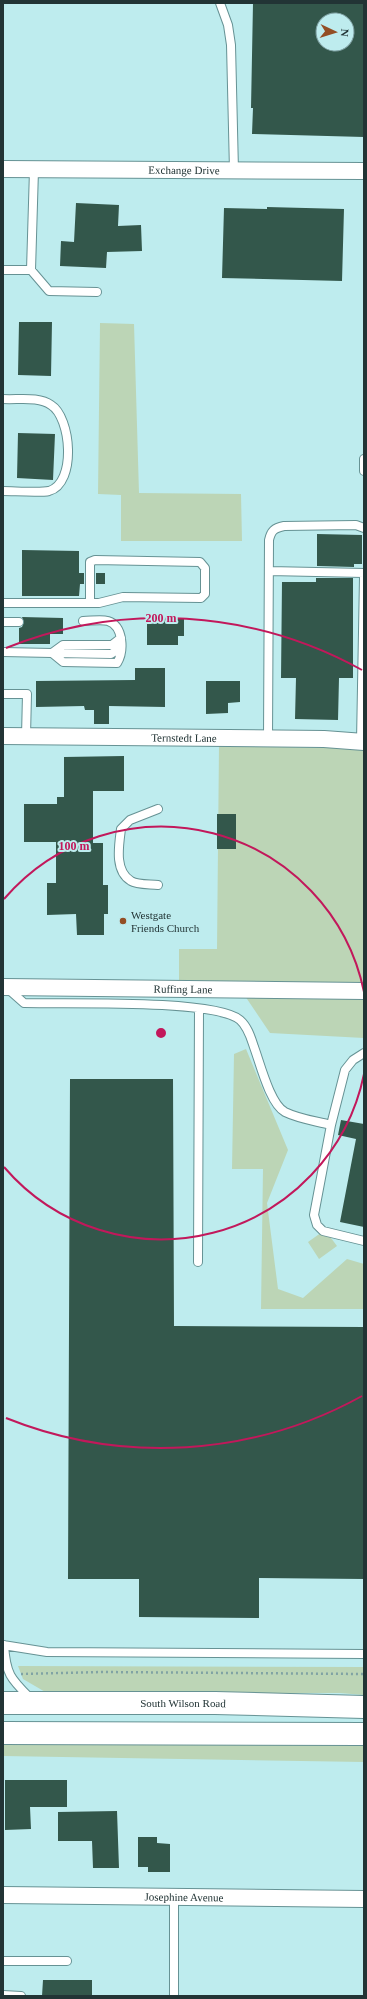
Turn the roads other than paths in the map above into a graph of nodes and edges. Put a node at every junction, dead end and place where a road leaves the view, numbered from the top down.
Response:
1 (220, 3) edge
2 (3, 169) edge
3 (34, 170) junction
4 (234, 170) junction
5 (364, 171) edge
6 (3, 270) edge
7 (31, 270) junction
8 (97, 292) dead end
9 (3, 399) edge
10 (364, 459) edge
11 (364, 471) edge
12 (3, 491) edge
13 (364, 528) edge
14 (268, 572) junction
15 (364, 573) edge
16 (364, 577) edge
17 (3, 603) edge
18 (90, 603) junction
19 (83, 621) dead end
20 (3, 622) edge
21 (19, 622) dead end
22 (121, 638) junction
23 (3, 652) edge
24 (52, 653) junction
25 (3, 694) edge
26 (3, 736) edge
27 (26, 736) junction
28 (268, 739) junction
29 (362, 741) edge
30 (158, 809) dead end
31 (158, 885) dead end
32 (4, 987) edge
33 (364, 991) edge
34 (199, 1009) junction
35 (364, 1053) edge
36 (331, 1125) junction
37 (364, 1241) edge
38 (198, 1262) dead end
39 (4, 1645) edge
40 (364, 1654) edge
41 (3, 1703) edge
42 (35, 1703) junction
43 (364, 1706) edge
44 (3, 1733) edge
45 (364, 1734) edge
46 (3, 1895) edge
47 (174, 1897) junction
48 (364, 1899) edge
49 (3, 1961) edge
50 (67, 1961) dead end
51 (3, 1995) edge
52 (21, 1996) edge
53 (174, 1996) edge

1 - 4 lane
2 - 3 street, Exchange Drive
3 - 4 street, Exchange Drive
3 - 7 lane
4 - 5 street, Exchange Drive
6 - 7 lane
7 - 8 lane
9 - 12 lane
10 - 11 lane
13 - 14 lane
14 - 15 lane
14 - 28 lane
16 - 29 lane
17 - 18 lane
18 - 18 lane
19 - 22 lane
20 - 21 lane
22 - 24 lane
22 - 24 lane
23 - 24 lane
25 - 27 lane
26 - 27 street, Ternstedt Lane
27 - 28 street, Ternstedt Lane
28 - 29 street, Ternstedt Lane
30 - 31 lane
32 - 33 street, Ruffing Lane
32 - 34 lane
34 - 36 lane
34 - 38 lane
35 - 36 lane
36 - 37 lane
39 - 40 lane
39 - 42 lane
41 - 42 main road, South Wilson Road
42 - 43 main road, South Wilson Road
44 - 45 main road
46 - 47 street, Josephine Avenue
47 - 48 street, Josephine Avenue
47 - 53 lane
49 - 50 lane
51 - 52 lane

